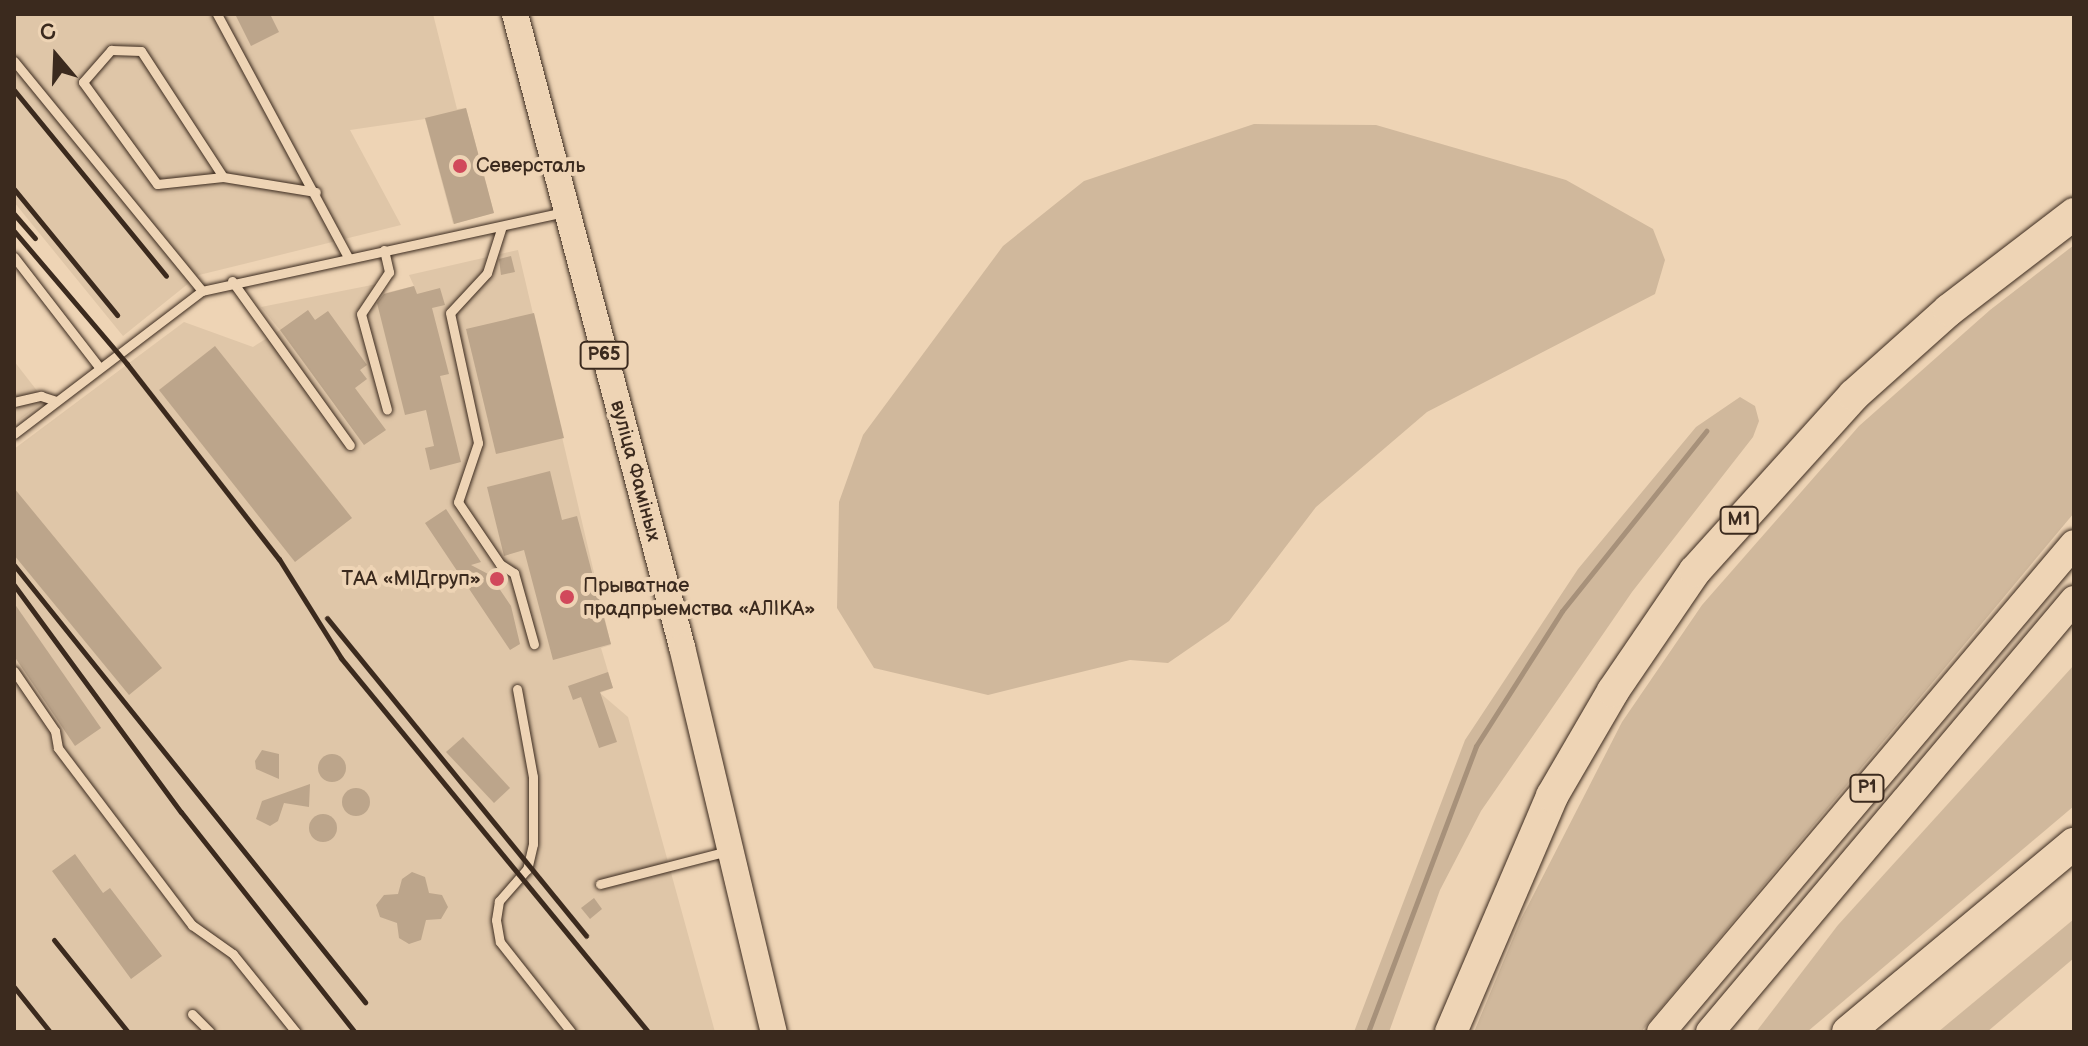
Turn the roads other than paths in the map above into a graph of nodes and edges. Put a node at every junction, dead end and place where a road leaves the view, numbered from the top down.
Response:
1 (217, 14) edge
2 (515, 14) edge
3 (14, 61) edge
4 (223, 177) junction
5 (316, 192) junction
6 (566, 211) junction
7 (2074, 214) edge
8 (502, 226) junction
9 (384, 250) junction
10 (14, 257) edge
11 (348, 257) junction
12 (232, 281) junction
13 (202, 291) junction
14 (99, 367) junction
15 (56, 401) junction
16 (14, 402) edge
17 (387, 410) dead end
18 (14, 434) edge
19 (350, 445) dead end
20 (2074, 544) edge
21 (2074, 600) edge
22 (534, 644) dead end
23 (14, 671) edge
24 (517, 689) dead end
25 (2074, 844) edge
26 (733, 850) junction
27 (600, 884) dead end
28 (192, 1014) dead end
29 (210, 1032) edge
30 (296, 1032) edge
31 (571, 1032) edge
32 (774, 1032) edge
33 (1451, 1032) edge
34 (1661, 1032) edge
35 (1710, 1032) edge
36 (1848, 1032) edge

1 - 5 lane
2 - 6 main road, вуліца Фаміных / Р65
3 - 13 lane
4 - 4 lane
4 - 5 lane
5 - 11 lane
6 - 8 lane
6 - 26 main road, вуліца Фаміных / Р65
7 - 33 highway, М1
8 - 9 lane
8 - 22 lane
9 - 11 lane
9 - 17 lane
10 - 14 lane
11 - 12 lane
12 - 13 lane
12 - 19 lane
13 - 14 lane
14 - 15 lane
15 - 16 lane
15 - 18 lane
20 - 34 highway, Р1
21 - 35 highway, Р1
23 - 30 lane
24 - 31 lane
25 - 36 highway
26 - 27 lane
26 - 32 main road, Р65
28 - 29 lane

